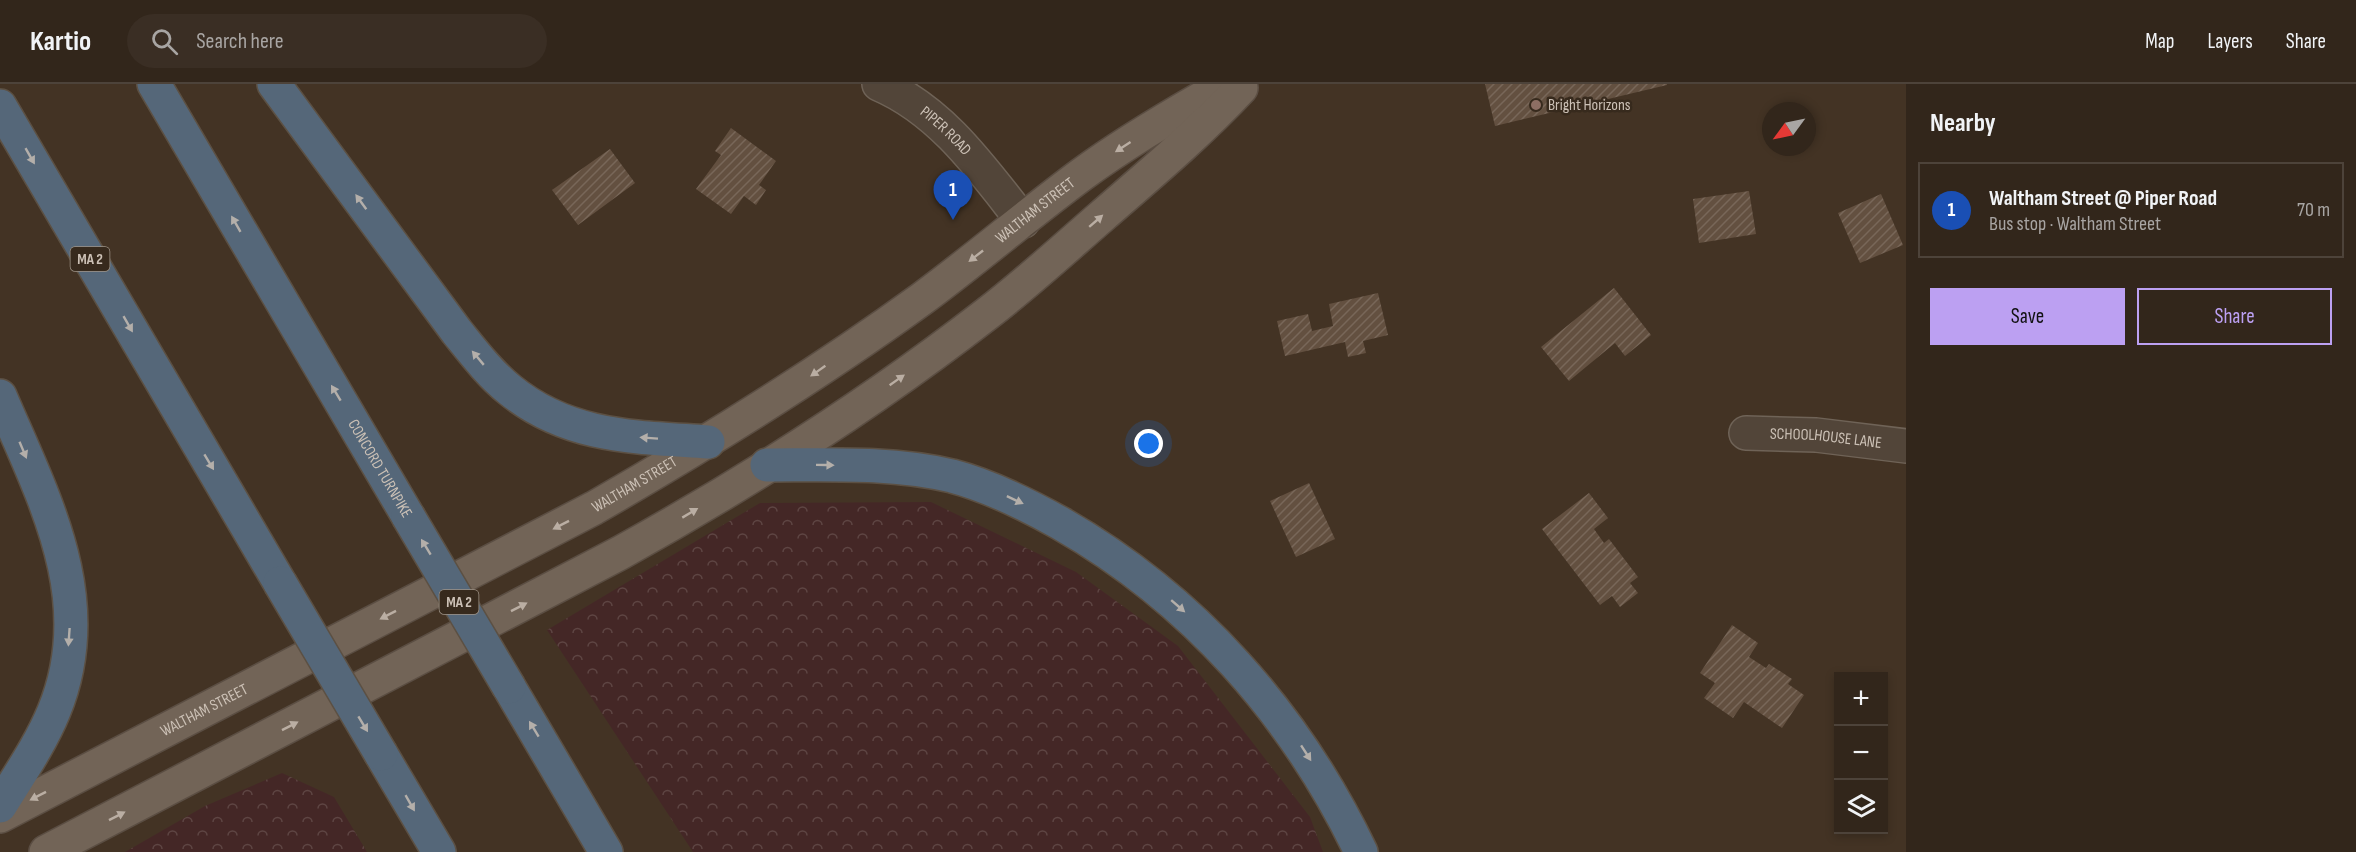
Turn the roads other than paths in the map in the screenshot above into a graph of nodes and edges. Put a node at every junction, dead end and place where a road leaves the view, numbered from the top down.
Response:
1 (154, 84) edge
2 (274, 84) edge
3 (879, 84) edge
4 (1227, 84) edge
5 (1245, 84) edge
6 (0, 106) edge
7 (1157, 125) junction
8 (1177, 151) junction
9 (1023, 221) junction
10 (1052, 259) junction
11 (0, 396) edge
12 (1746, 433) dead end
13 (708, 442) junction
14 (1906, 446) edge
15 (767, 465) junction
16 (558, 770) junction
17 (0, 806) edge
18 (0, 816) edge
19 (60, 847) edge
20 (439, 852) edge
21 (606, 852) edge
22 (628, 852) edge
23 (1361, 852) edge

16 -> 1 highway, CONCORD TURNPIKE / MA 2, bridge
13 -> 2 highway
3 - 9 street, PIPER ROAD
4 - 7 main road, WALTHAM STREET
5 - 8 main road
6 -> 20 highway, MA 2, bridge
7 - 8 main road
7 -> 9 main road, WALTHAM STREET
10 -> 8 main road
9 - 10 main road
9 -> 13 main road, WALTHAM STREET
15 -> 10 main road
11 -> 17 highway
12 - 14 street, SCHOOLHOUSE LANE
13 -> 18 main road, WALTHAM STREET
19 -> 15 main road
15 -> 23 highway
16 - 21 highway, CONCORD TURNPIKE / MA 2
16 - 22 highway

